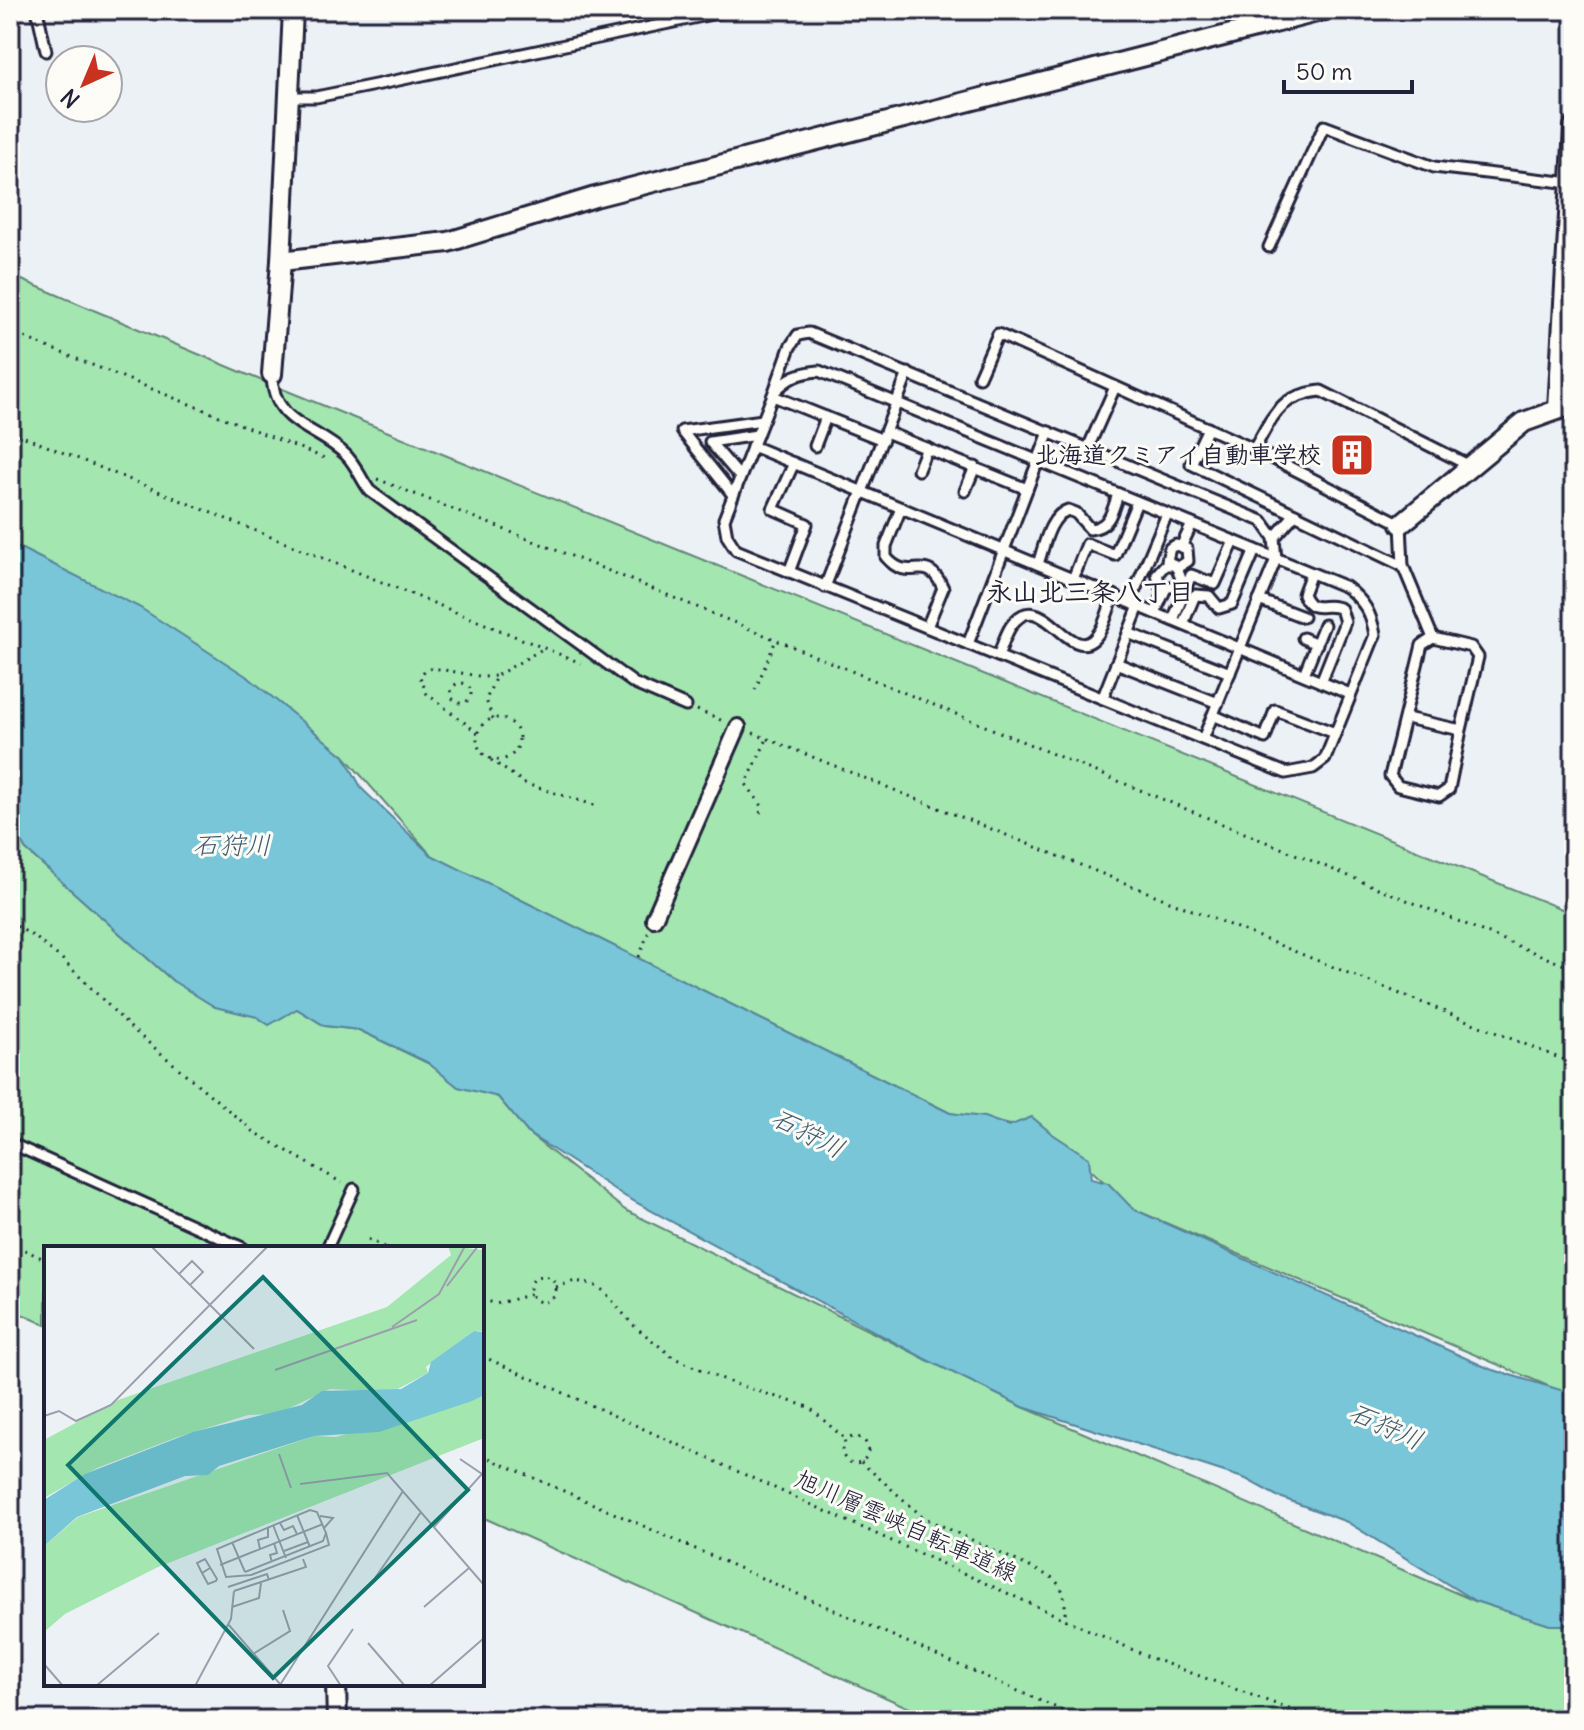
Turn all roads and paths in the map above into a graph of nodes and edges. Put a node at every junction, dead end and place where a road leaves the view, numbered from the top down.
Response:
1 (37, 10) edge
2 (293, 10) edge
3 (731, 10) edge
4 (1325, 10) edge
5 (44, 44) edge
6 (288, 97) junction
7 (1574, 127) edge
8 (1571, 183) junction
9 (1269, 247) dead end
10 (281, 261) junction
11 (10, 332) edge
12 (908, 373) junction
13 (272, 374) joint
14 (979, 377) dead end
15 (1115, 387) junction
16 (773, 394) junction
17 (897, 403) junction
18 (1566, 406) edge
19 (826, 417) junction
20 (763, 420) junction
21 (1208, 428) junction
22 (10, 431) edge
23 (1049, 432) junction
24 (757, 435) junction
25 (884, 436) junction
26 (752, 446) junction
27 (815, 446) dead end
28 (927, 448) junction
29 (1088, 448) junction
30 (1254, 449) junction
31 (329, 460) dead end
32 (1037, 461) junction
33 (794, 463) junction
34 (1470, 466) junction
35 (975, 467) junction
36 (918, 470) dead end
37 (358, 472) junction
38 (740, 477) junction
39 (1027, 489) junction
40 (965, 491) dead end
41 (863, 492) junction
42 (1118, 494) junction
43 (733, 495) junction
44 (1137, 502) junction
45 (901, 508) junction
46 (1167, 514) junction
47 (1295, 514) junction
48 (1192, 524) junction
49 (1401, 524) junction
50 (1274, 538) junction
51 (1234, 541) junction
52 (1182, 545) junction
53 (1003, 549) junction
54 (1255, 550) junction
55 (1276, 559) junction
56 (1038, 564) junction
57 (1174, 566) junction
58 (1403, 566) junction
59 (789, 572) junction
60 (1311, 573) junction
61 (1073, 579) junction
62 (825, 587) junction
63 (1166, 588) junction
64 (1114, 595) junction
65 (1259, 600) junction
66 (1134, 604) junction
67 (1287, 611) junction
68 (1155, 613) junction
69 (1303, 617) dead end
70 (1178, 622) junction
71 (1282, 622) dead end
72 (1324, 625) dead end
73 (927, 627) junction
74 (1128, 633) junction
75 (1303, 638) dead end
76 (1433, 638) junction
77 (776, 640) junction
78 (968, 644) junction
79 (1317, 644) junction
80 (544, 648) junction
81 (1240, 648) junction
82 (998, 656) junction
83 (1116, 663) junction
84 (583, 664) dead end
85 (461, 673) junction
86 (1230, 673) junction
87 (1304, 674) junction
88 (496, 676) junction
89 (1321, 682) junction
90 (463, 683) junction
91 (755, 690) dead end
92 (1350, 694) junction
93 (1103, 697) junction
94 (456, 702) junction
95 (1218, 703) junction
96 (686, 706) joint
97 (447, 708) junction
98 (1213, 715) junction
99 (1406, 718) junction
100 (493, 719) junction
101 (738, 727) junction
102 (1461, 730) junction
103 (478, 733) junction
104 (1335, 733) junction
105 (767, 739) junction
106 (1203, 739) junction
107 (488, 758) junction
108 (600, 807) dead end
109 (760, 813) dead end
110 (654, 919) joint
111 (10, 922) edge
112 (639, 957) dead end
113 (1574, 969) edge
114 (1574, 1064) edge
115 (10, 1143) edge
116 (354, 1189) joint
117 (368, 1239) dead end
118 (10, 1243) edge
119 (239, 1246) edge
120 (328, 1246) edge
121 (382, 1246) edge
122 (44, 1259) edge
123 (556, 1287) junction
124 (532, 1294) junction
125 (484, 1300) edge
126 (484, 1357) edge
127 (846, 1440) junction
128 (484, 1456) edge
129 (861, 1462) junction
130 (1065, 1619) junction
131 (336, 1686) edge
132 (337, 1720) edge
133 (1084, 1720) edge
134 (1319, 1720) edge

1 - 5 lane
2 - 6 street
3 - 6 lane
4 - 10 street
6 - 10 street
7 - 8 street
8 - 9 lane
8 - 18 street
10 - 13 street
11 - 31 path
12 - 16 lane
12 - 17 lane
12 - 23 lane
13 - 37 lane
14 - 15 lane
15 - 21 lane
15 - 29 lane
16 - 17 lane
16 - 19 lane
16 - 20 lane
17 - 25 lane
17 - 32 lane
18 - 34 street
19 - 25 lane
19 - 27 lane
20 - 24 lane
20 - 43 lane
21 - 30 lane
21 - 47 lane
22 - 80 path
23 - 29 lane
23 - 32 lane
24 - 26 lane
24 - 38 lane
25 - 28 lane
25 - 41 lane
26 - 33 lane
26 - 38 lane
28 - 35 lane
28 - 36 lane
29 - 50 lane
30 - 34 lane
30 - 49 lane
32 - 39 lane
32 - 42 lane
33 - 41 lane
33 - 59 lane
34 - 49 street
35 - 39 lane
35 - 40 lane
37 - 77 path
37 - 96 lane
38 - 43 lane
39 - 53 lane
41 - 45 lane
41 - 62 lane
42 - 44 lane
42 - 56 lane
43 - 59 lane
44 - 46 lane
44 - 61 lane
45 - 53 lane
45 - 73 lane
46 - 48 lane
46 - 66 lane
47 - 50 lane
47 - 58 lane
48 - 51 lane
48 - 52 lane
49 - 58 lane
50 - 55 lane
51 - 54 lane
51 - 70 lane
52 - 57 lane
52 - 57 lane
53 - 56 lane
53 - 78 lane
54 - 55 lane
54 - 70 lane
55 - 60 lane
55 - 65 lane
56 - 61 lane
57 - 63 lane
57 - 63 lane
58 - 76 lane
59 - 62 lane
60 - 89 lane
60 - 92 lane
61 - 64 lane
62 - 73 lane
63 - 68 lane
64 - 66 lane
64 - 82 lane
65 - 67 lane
65 - 81 lane
66 - 68 lane
66 - 74 lane
67 - 69 lane
67 - 71 lane
68 - 70 lane
70 - 81 lane
72 - 79 lane
73 - 78 lane
74 - 83 lane
74 - 86 lane
75 - 79 lane
76 - 99 lane
76 - 102 lane
77 - 91 path
77 - 113 path
78 - 82 lane
79 - 87 lane
80 - 84 path
80 - 88 path
81 - 86 lane
81 - 87 lane
82 - 93 lane
83 - 93 lane
83 - 95 lane
85 - 88 path
85 - 90 path
85 - 97 path
86 - 95 lane
87 - 89 lane
88 - 100 path
89 - 92 lane
90 - 94 path
90 - 94 path
92 - 104 lane
93 - 106 lane
94 - 97 path
95 - 98 lane
96 - 101 path
97 - 103 path
98 - 104 lane
98 - 106 lane
99 - 102 lane
99 - 102 lane
100 - 103 path
100 - 107 path
101 - 105 path
101 - 110 street
103 - 107 path
104 - 106 lane
105 - 109 path
105 - 114 path
107 - 108 path
110 - 112 path
111 - 116 path
115 - 119 lane
116 - 120 lane
117 - 121 path
118 - 122 path
123 - 124 path
123 - 124 path
123 - 127 path
124 - 125 path
126 - 130 path, 旭川層雲峡自転車道線
127 - 129 path
127 - 129 path
128 - 133 path
129 - 130 path
130 - 134 path, 旭川層雲峡自転車道線
131 - 132 street

